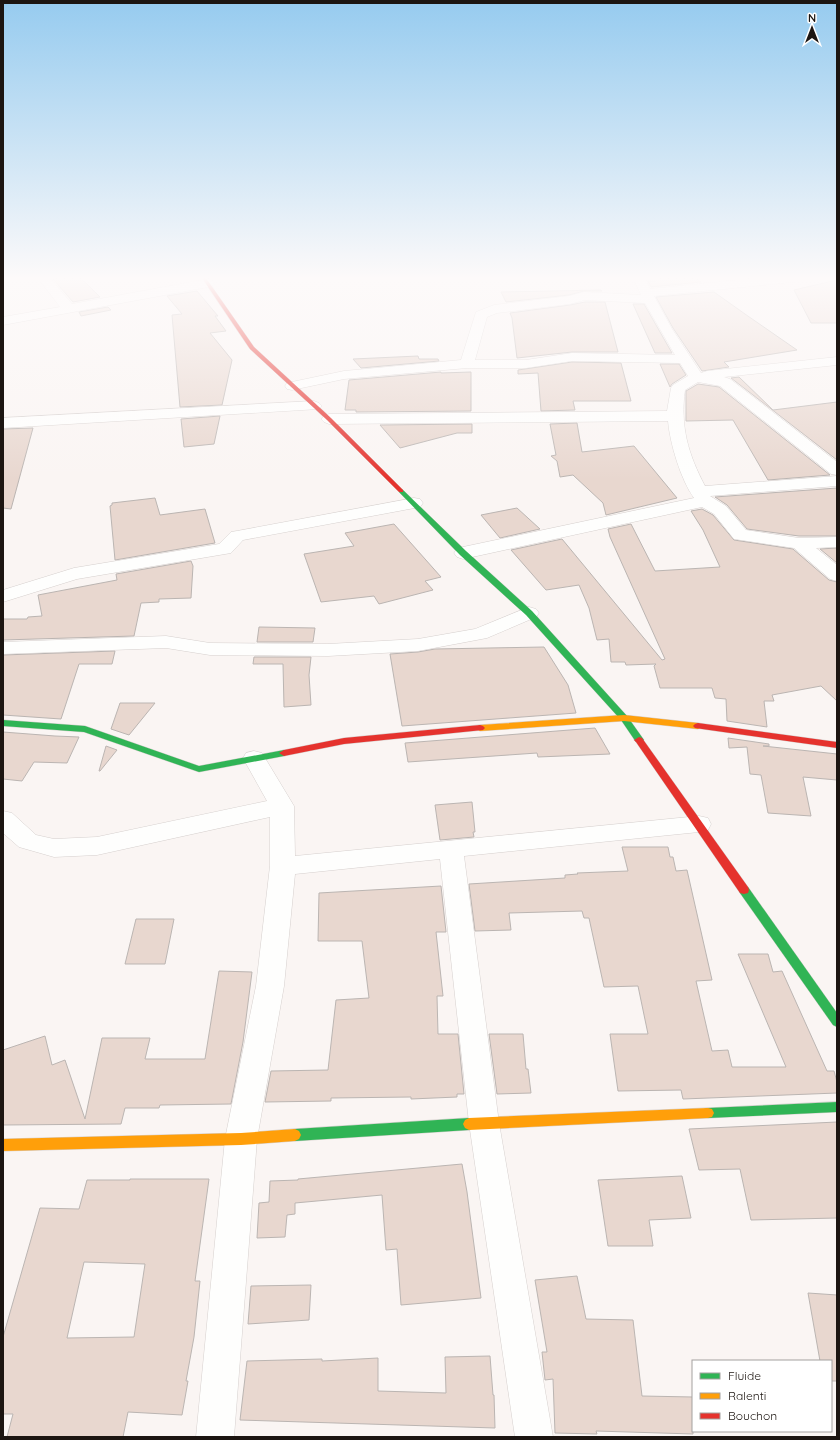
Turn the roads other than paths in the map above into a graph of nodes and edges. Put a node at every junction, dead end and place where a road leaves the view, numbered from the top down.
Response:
1 (250, 345) edge
2 (472, 345) edge
3 (676, 345) edge
4 (684, 359) junction
5 (837, 361) edge
6 (467, 364) junction
7 (696, 376) junction
8 (292, 386) junction
9 (314, 406) junction
10 (675, 416) junction
11 (329, 419) junction
12 (3, 423) edge
13 (837, 470) edge
14 (837, 481) edge
15 (701, 496) junction
16 (414, 503) junction
17 (837, 542) edge
18 (799, 543) junction
19 (463, 553) junction
20 (837, 575) edge
21 (3, 596) edge
22 (529, 613) junction
23 (3, 648) edge
24 (624, 718) junction
25 (3, 724) edge
26 (837, 745) edge
27 (254, 758) junction
28 (282, 806) junction
29 (3, 819) edge
30 (699, 824) junction
31 (451, 849) junction
32 (283, 866) junction
33 (837, 1022) edge
34 (837, 1107) edge
35 (484, 1123) junction
36 (241, 1139) junction
37 (3, 1145) edge
38 (215, 1437) edge
39 (534, 1437) edge

1 - 8 street
2 - 6 street
3 - 4 street
4 - 6 street
4 - 7 street
5 - 7 street
6 - 8 street
7 - 10 street
7 - 13 street
8 - 9 street
9 - 11 street
9 - 12 street
10 - 11 street
10 - 15 street
11 - 16 street
14 - 15 street
15 - 18 street
15 - 19 street
16 - 19 street
16 - 21 street
17 - 18 street
18 - 20 street
19 - 22 street
22 - 23 street
22 - 24 street
24 - 26 street
24 - 27 street
24 - 30 street
25 - 27 street
27 - 28 street
28 - 29 street
28 - 32 street
30 - 31 street
30 - 33 street
31 - 32 street
31 - 35 street
32 - 36 street
34 - 35 street
35 - 36 street
35 - 39 street
36 - 37 street
36 - 38 street

